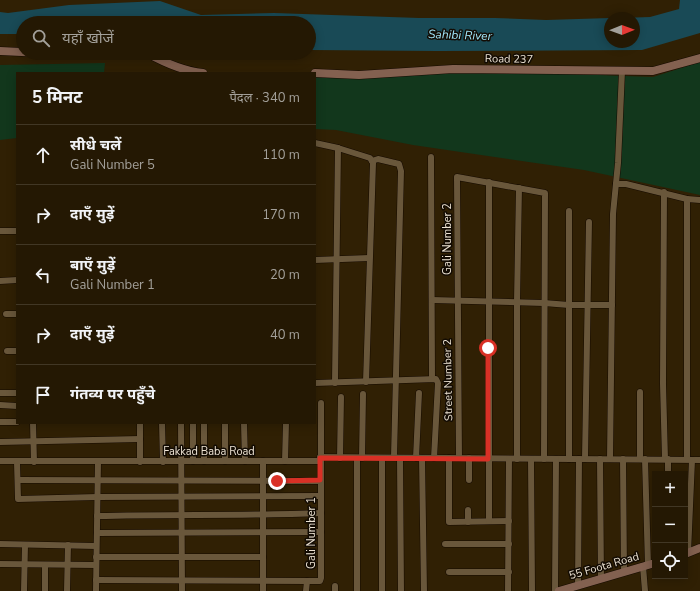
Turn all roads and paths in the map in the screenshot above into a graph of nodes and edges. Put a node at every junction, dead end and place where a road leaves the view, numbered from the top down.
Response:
1 (0, 52) edge
2 (16, 52) edge
3 (700, 58) edge
4 (160, 60) edge
5 (622, 71) junction
6 (189, 72) edge
7 (316, 74) edge
8 (316, 142) edge
9 (338, 148) junction
10 (431, 157) dead end
11 (372, 161) junction
12 (489, 182) junction
13 (616, 184) junction
14 (519, 188) junction
15 (664, 192) junction
16 (687, 199) junction
17 (700, 200) edge
18 (569, 211) dead end
19 (589, 222) dead end
20 (0, 231) edge
21 (16, 231) edge
22 (370, 258) junction
23 (316, 260) edge
24 (336, 260) junction
25 (0, 280) edge
26 (16, 280) edge
27 (432, 300) junction
28 (456, 301) junction
29 (488, 301) junction
30 (517, 302) junction
31 (544, 303) junction
32 (569, 305) junction
33 (587, 305) junction
34 (612, 305) junction
35 (6, 314) dead end
36 (16, 314) edge
37 (6, 351) dead end
38 (16, 351) edge
39 (432, 379) junction
40 (396, 380) junction
41 (366, 382) junction
42 (316, 383) edge
43 (335, 383) junction
44 (640, 392) dead end
45 (0, 393) edge
46 (16, 393) edge
47 (419, 393) dead end
48 (363, 394) dead end
49 (341, 397) dead end
50 (321, 403) dead end
51 (0, 405) edge
52 (16, 406) edge
53 (0, 422) edge
54 (16, 422) edge
55 (34, 424) edge
56 (140, 424) edge
57 (162, 424) edge
58 (181, 424) edge
59 (193, 424) edge
60 (204, 424) edge
61 (225, 424) edge
62 (244, 424) edge
63 (286, 424) edge
64 (140, 439) junction
65 (34, 440) junction
66 (0, 442) edge
67 (340, 458) junction
68 (359, 458) junction
69 (382, 458) junction
70 (397, 458) junction
71 (419, 458) junction
72 (434, 458) junction
73 (449, 458) junction
74 (459, 458) junction
75 (469, 458) junction
76 (320, 459) junction
77 (488, 459) junction
78 (509, 459) junction
79 (518, 459) junction
80 (531, 459) junction
81 (544, 459) junction
82 (556, 459) junction
83 (569, 459) junction
84 (582, 459) junction
85 (600, 459) junction
86 (610, 459) junction
87 (623, 459) junction
88 (643, 459) junction
89 (666, 459) junction
90 (690, 460) junction
91 (700, 460) edge
92 (193, 461) junction
93 (204, 461) junction
94 (225, 461) junction
95 (244, 461) junction
96 (263, 461) junction
97 (286, 461) junction
98 (0, 462) edge
99 (17, 462) junction
100 (34, 462) junction
101 (98, 462) junction
102 (140, 462) junction
103 (163, 462) junction
104 (182, 462) junction
105 (668, 471) edge
106 (18, 480) junction
107 (182, 480) junction
108 (320, 480) junction
109 (469, 480) dead end
110 (98, 481) junction
111 (263, 481) junction
112 (182, 496) junction
113 (262, 496) junction
114 (320, 496) junction
115 (97, 497) junction
116 (468, 510) dead end
117 (321, 513) junction
118 (182, 514) junction
119 (262, 515) junction
120 (97, 516) junction
121 (489, 521) junction
122 (509, 521) junction
123 (468, 522) junction
124 (263, 532) junction
125 (321, 532) junction
126 (97, 533) junction
127 (182, 533) junction
128 (687, 543) edge
129 (0, 544) edge
130 (444, 544) dead end
131 (509, 544) junction
132 (25, 545) junction
133 (68, 545) junction
134 (96, 546) junction
135 (700, 548) edge
136 (688, 554) edge
137 (96, 557) junction
138 (263, 557) junction
139 (182, 558) junction
140 (0, 564) edge
141 (25, 565) junction
142 (45, 565) junction
143 (68, 565) junction
144 (649, 565) edge
145 (96, 566) junction
146 (449, 572) dead end
147 (508, 572) junction
148 (624, 572) junction
149 (601, 579) junction
150 (96, 580) junction
151 (182, 581) junction
152 (307, 581) junction
153 (263, 582) junction
154 (574, 588) edge
155 (24, 591) edge
156 (45, 591) edge
157 (67, 591) edge
158 (96, 591) edge
159 (182, 591) edge
160 (263, 591) edge
161 (306, 591) edge
162 (357, 591) edge
163 (382, 591) edge
164 (401, 591) edge
165 (424, 591) edge
166 (508, 591) edge
167 (532, 591) edge
168 (554, 591) edge
169 (558, 591) edge
170 (645, 591) edge

1 - 2 street
3 - 5 street, Road 237
4 - 6 street
5 - 7 street, Road 237
5 - 13 street
8 - 9 street
9 - 11 street
9 - 24 street
10 - 27 street
11 - 22 street
11 - 40 street
12 - 14 street
12 - 28 street, Gali Number 2
12 - 29 street
13 - 15 street
13 - 34 street
14 - 30 street
14 - 31 street
15 - 16 street
15 - 89 street
16 - 17 street
16 - 90 street
18 - 32 street
19 - 33 street
20 - 21 street
22 - 24 street
22 - 41 street
23 - 24 street
24 - 43 street
25 - 26 street
27 - 28 street
27 - 39 street
28 - 29 street
28 - 74 street, Street Number 2
29 - 30 street
29 - 77 street
30 - 31 street
30 - 79 street
31 - 32 street
31 - 81 street
32 - 33 street
32 - 83 street
33 - 34 street
33 - 84 street
34 - 86 street
35 - 36 street
37 - 38 street
39 - 40 street
39 - 72 street
40 - 41 street
40 - 70 street
41 - 43 street
42 - 43 street
44 - 88 street
45 - 46 street
47 - 71 street
48 - 68 street
49 - 67 street
50 - 76 street, Gali Number 1
51 - 52 street
53 - 54 street
55 - 65 street
56 - 64 street
57 - 103 street
58 - 104 street
59 - 92 street
60 - 93 street
61 - 94 street
62 - 95 street
63 - 97 street
64 - 65 street
64 - 102 street
65 - 66 street
65 - 100 street
67 - 68 street, Fakkad Baba Road
67 - 76 street, Fakkad Baba Road
68 - 69 street, Fakkad Baba Road
68 - 162 street
69 - 70 street, Fakkad Baba Road
69 - 163 street
70 - 71 street, Fakkad Baba Road
70 - 164 street
71 - 72 street, Fakkad Baba Road
71 - 165 street
72 - 73 street, Fakkad Baba Road
73 - 74 street, Fakkad Baba Road
73 - 123 street
74 - 75 street, Fakkad Baba Road
75 - 77 street, Fakkad Baba Road
75 - 109 street
76 - 97 street, Fakkad Baba Road
76 - 108 street, Gali Number 1
77 - 78 street, Fakkad Baba Road
77 - 121 street
78 - 79 street, Fakkad Baba Road
78 - 122 street
79 - 80 street, Fakkad Baba Road
80 - 81 street, Fakkad Baba Road
80 - 167 street
81 - 82 street, Fakkad Baba Road
82 - 83 street, Fakkad Baba Road
82 - 168 street
83 - 84 street, Fakkad Baba Road
84 - 85 street, Fakkad Baba Road
84 - 154 street
85 - 86 street, Fakkad Baba Road
85 - 149 street
86 - 87 street, Fakkad Baba Road
87 - 88 street, Fakkad Baba Road
87 - 148 street
88 - 89 street, Fakkad Baba Road
88 - 144 street
89 - 90 street, Fakkad Baba Road
89 - 105 street
90 - 91 street, Fakkad Baba Road
90 - 128 street
92 - 93 street, Fakkad Baba Road
92 - 104 street, Fakkad Baba Road
93 - 94 street, Fakkad Baba Road
94 - 95 street, Fakkad Baba Road
95 - 96 street, Fakkad Baba Road
96 - 97 street, Fakkad Baba Road
96 - 111 street
98 - 99 street, Fakkad Baba Road
99 - 100 street, Fakkad Baba Road
99 - 106 street
100 - 101 street, Fakkad Baba Road
101 - 102 street, Fakkad Baba Road
101 - 110 street
102 - 103 street, Fakkad Baba Road
103 - 104 street, Fakkad Baba Road
104 - 107 street
106 - 110 street
106 - 115 street
107 - 110 street
107 - 111 street
107 - 112 street
108 - 111 street
108 - 114 street, Gali Number 1
110 - 115 street
111 - 113 street
112 - 113 street
112 - 115 street
112 - 118 street
113 - 114 street
113 - 119 street
114 - 117 street, Gali Number 1
115 - 120 street
116 - 123 street
117 - 119 street
117 - 125 street, Gali Number 1
118 - 119 street
118 - 120 street
118 - 127 street
119 - 124 street
120 - 126 street
121 - 122 street
121 - 123 street
122 - 131 street
124 - 125 street
124 - 127 street
124 - 138 street
125 - 152 street, Gali Number 1
126 - 127 street
126 - 134 street
127 - 139 street
129 - 132 street
130 - 131 street
131 - 147 street
132 - 133 street
132 - 141 street
133 - 134 street
133 - 143 street
134 - 137 street
135 - 136 street
137 - 139 street
137 - 145 street
138 - 139 street
138 - 153 street
139 - 151 street
140 - 141 street
141 - 142 street
141 - 155 street
142 - 143 street
142 - 156 street
143 - 145 street
143 - 157 street
144 - 148 street, 55 Foota Road
144 - 170 street
145 - 150 street
146 - 147 street
147 - 166 street
148 - 149 street, 55 Foota Road
149 - 154 street, 55 Foota Road
150 - 151 street
150 - 158 street
151 - 153 street
151 - 159 street
152 - 153 street
152 - 161 street
153 - 160 street
154 - 169 street, 55 Foota Road

